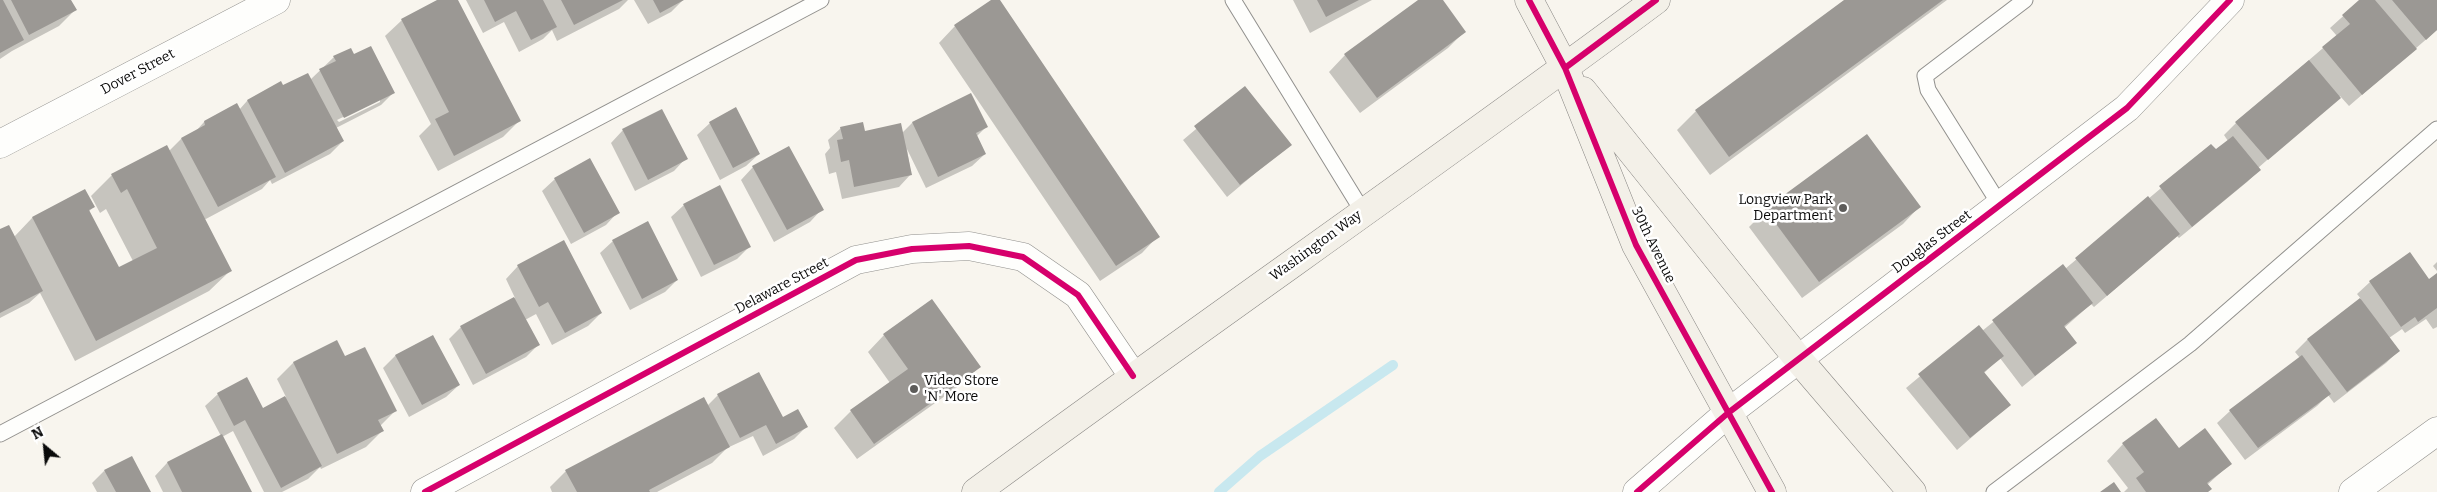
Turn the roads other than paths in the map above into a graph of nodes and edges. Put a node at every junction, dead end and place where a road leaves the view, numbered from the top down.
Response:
1 (276, 0) edge
2 (821, 0) edge
3 (1233, 0) edge
4 (1529, 0) edge
5 (1656, 0) edge
6 (2025, 0) edge
7 (2220, 4) edge
8 (1565, 68) junction
9 (2437, 129) edge
10 (0, 144) edge
11 (2000, 205) junction
12 (1363, 212) junction
13 (1799, 360) junction
14 (1133, 376) junction
15 (1728, 413) junction
16 (2437, 430) edge
17 (0, 434) edge
18 (425, 492) edge
19 (976, 492) edge
20 (1637, 492) edge
21 (1772, 492) edge
22 (1912, 492) edge
23 (1994, 492) edge
24 (2353, 492) edge

1 - 10 street, Dover Street
2 - 17 lane
3 - 12 lane
4 - 8 street, 30th Avenue
5 - 8 street, Washington Way
6 - 11 lane
7 - 11 street, Douglas Street
8 - 12 street, Washington Way
8 - 13 street, 30th Avenue
8 - 15 street, 30th Avenue
9 - 23 lane
11 - 13 street, Douglas Street
12 - 14 street, Washington Way
13 - 15 street, Douglas Street
13 - 22 street, 30th Avenue
14 - 18 street, Delaware Street
14 - 19 street, Washington Way
15 - 20 street, Douglas Street
15 - 21 street, 30th Avenue
16 - 24 street

